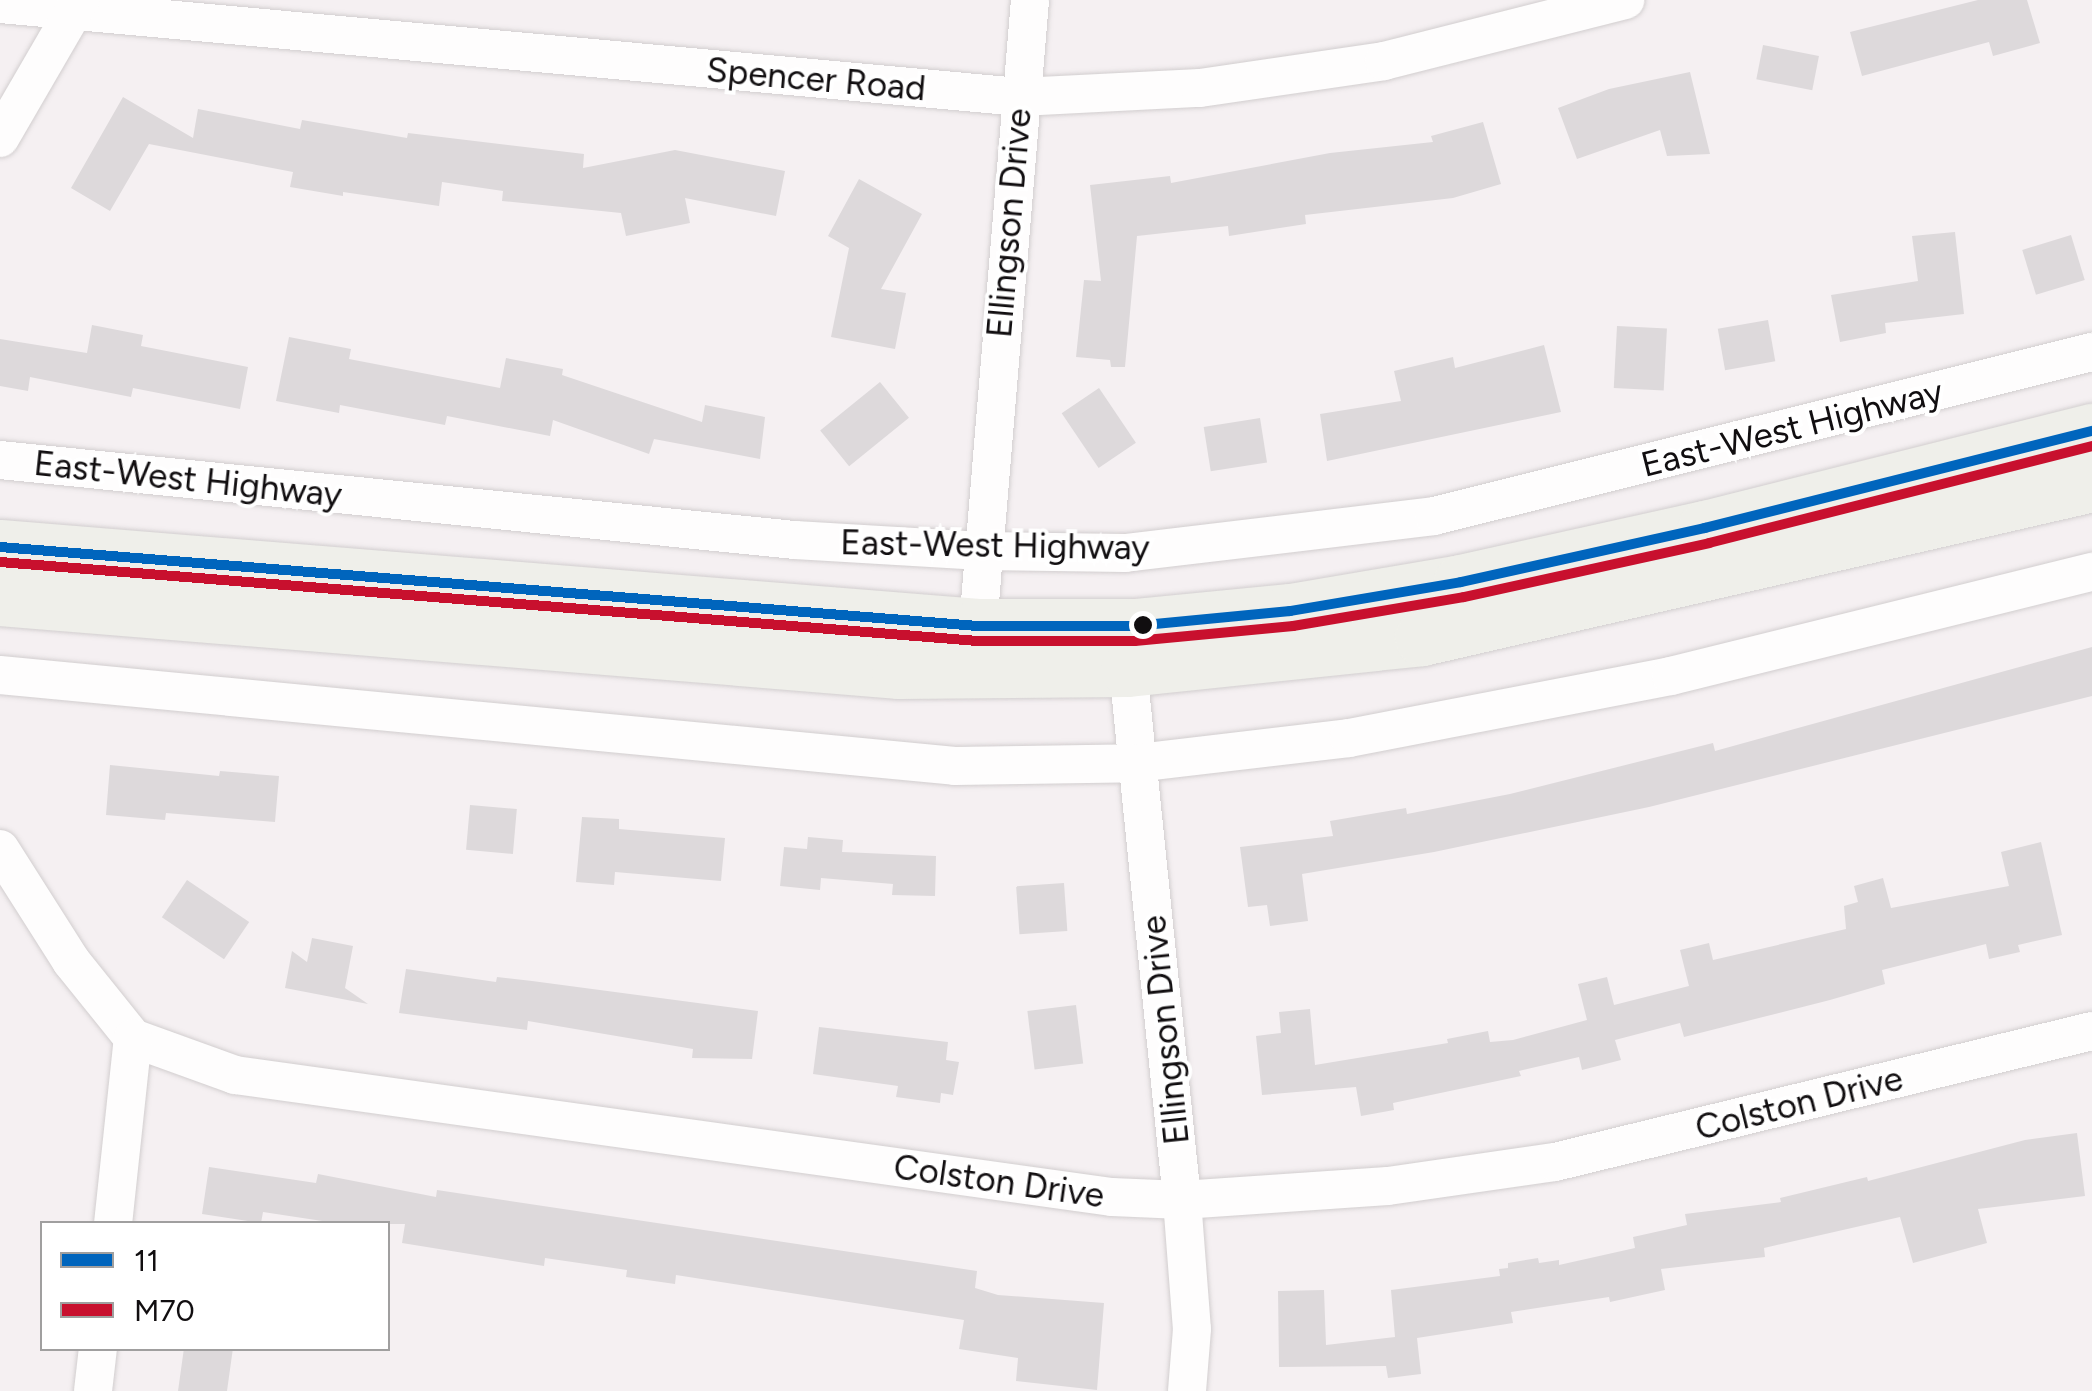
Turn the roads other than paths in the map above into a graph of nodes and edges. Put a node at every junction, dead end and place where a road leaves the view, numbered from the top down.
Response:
1 (1030, 0) edge
2 (1625, 0) edge
3 (0, 4) edge
4 (76, 7) edge
5 (1020, 98) junction
6 (0, 138) edge
7 (2092, 352) edge
8 (2092, 431) edge
9 (0, 460) edge
10 (2092, 484) edge
11 (0, 548) edge
12 (982, 551) junction
13 (2092, 572) edge
14 (0, 598) edge
15 (978, 626) junction
16 (1128, 670) junction
17 (0, 675) edge
18 (1137, 762) junction
19 (0, 849) edge
20 (2092, 1031) edge
21 (133, 1038) junction
22 (1182, 1200) junction
23 (113, 1221) edge
24 (98, 1351) edge
25 (93, 1391) edge
26 (1188, 1391) edge

1 - 5 street, Ellingson Drive
2 - 5 street, Spencer Road
3 - 4 street, Spencer Road
4 - 5 street, Spencer Road
4 - 6 street
5 - 12 street, Ellingson Drive
7 - 12 street, East-West Highway
8 - 15 main road, East-West Highway
9 - 12 street, East-West Highway
10 - 16 main road
11 - 15 main road, East-West Highway
12 - 15 street, Ellingson Drive
13 - 18 street
14 - 16 main road
16 - 18 street, Ellingson Drive
17 - 18 street
18 - 22 street, Ellingson Drive
19 - 21 street
20 - 22 street, Colston Drive
21 - 22 street, Colston Drive
21 - 23 street
22 - 26 street, Ellingson Drive
24 - 25 street

